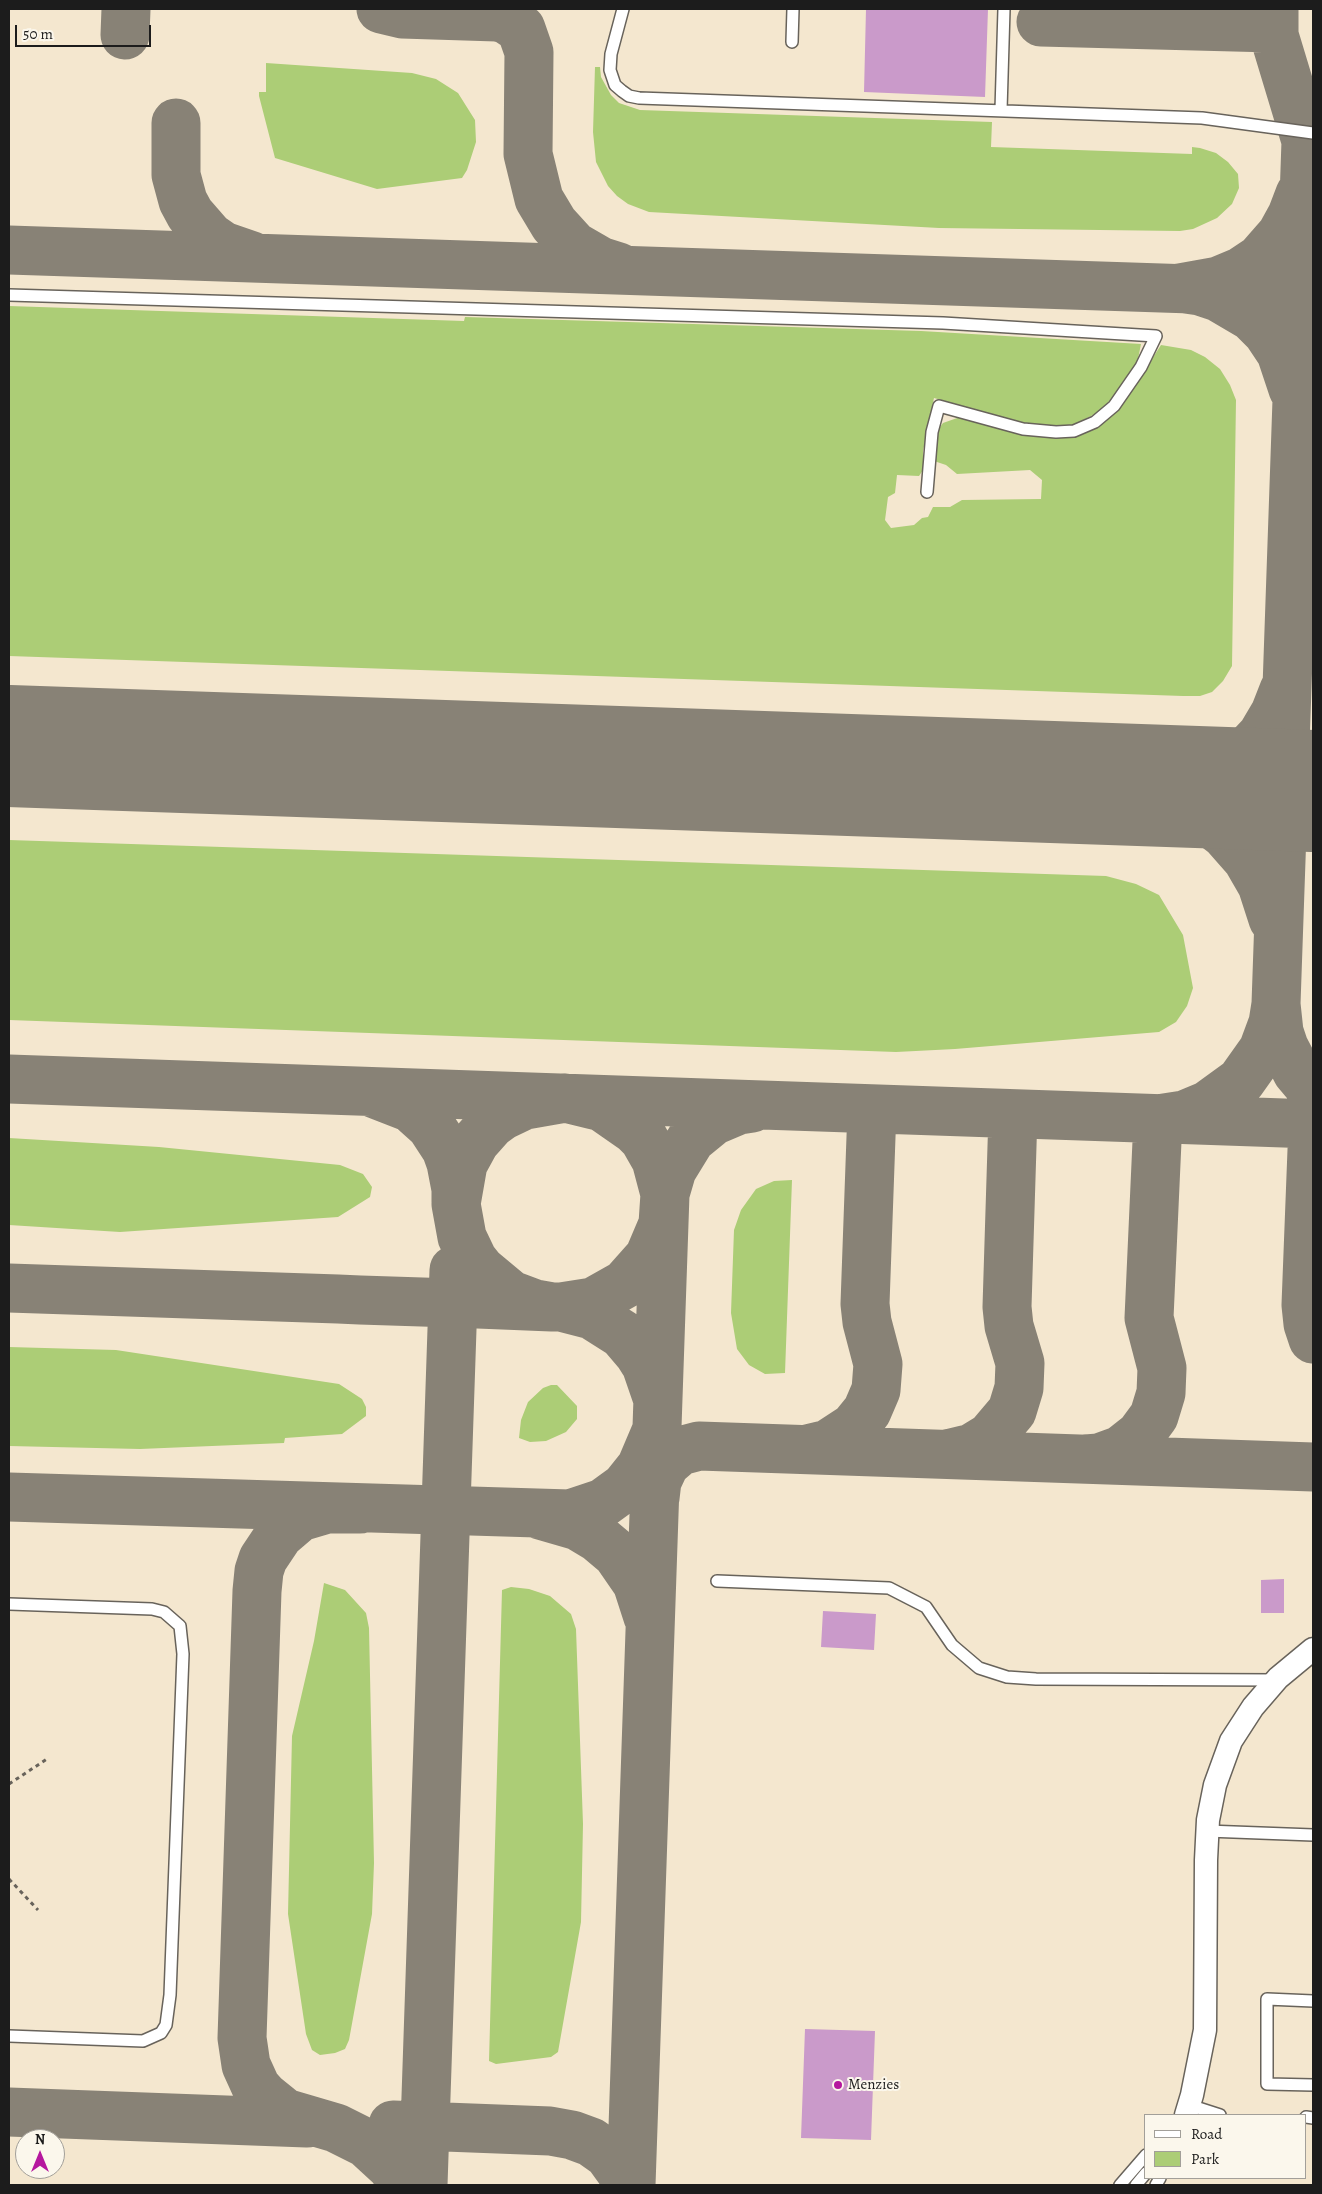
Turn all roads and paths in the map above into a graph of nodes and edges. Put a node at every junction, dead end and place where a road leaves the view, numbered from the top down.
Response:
1 (622, 9) edge
2 (793, 9) edge
3 (1004, 9) edge
4 (792, 42) dead end
5 (1001, 110) junction
6 (1313, 133) edge
7 (9, 295) edge
8 (927, 492) dead end
9 (716, 1581) dead end
10 (9, 1604) edge
11 (1313, 1649) edge
12 (1276, 1680) junction
13 (47, 1759) dead end
14 (9, 1784) edge
15 (1207, 1831) junction
16 (1313, 1835) edge
17 (9, 1879) edge
18 (38, 1910) dead end
19 (1313, 2001) edge
20 (9, 2036) edge
21 (1313, 2085) edge
22 (1187, 2110) edge
23 (1213, 2114) edge
24 (1144, 2157) edge
25 (1120, 2185) edge

1 - 5 lane
2 - 4 lane
3 - 5 lane
5 - 6 lane
7 - 8 lane
9 - 12 lane
10 - 20 lane
11 - 12 street
12 - 15 street
13 - 14 path
15 - 16 lane
15 - 22 street
17 - 18 path
19 - 21 lane
22 - 23 lane
24 - 25 lane

